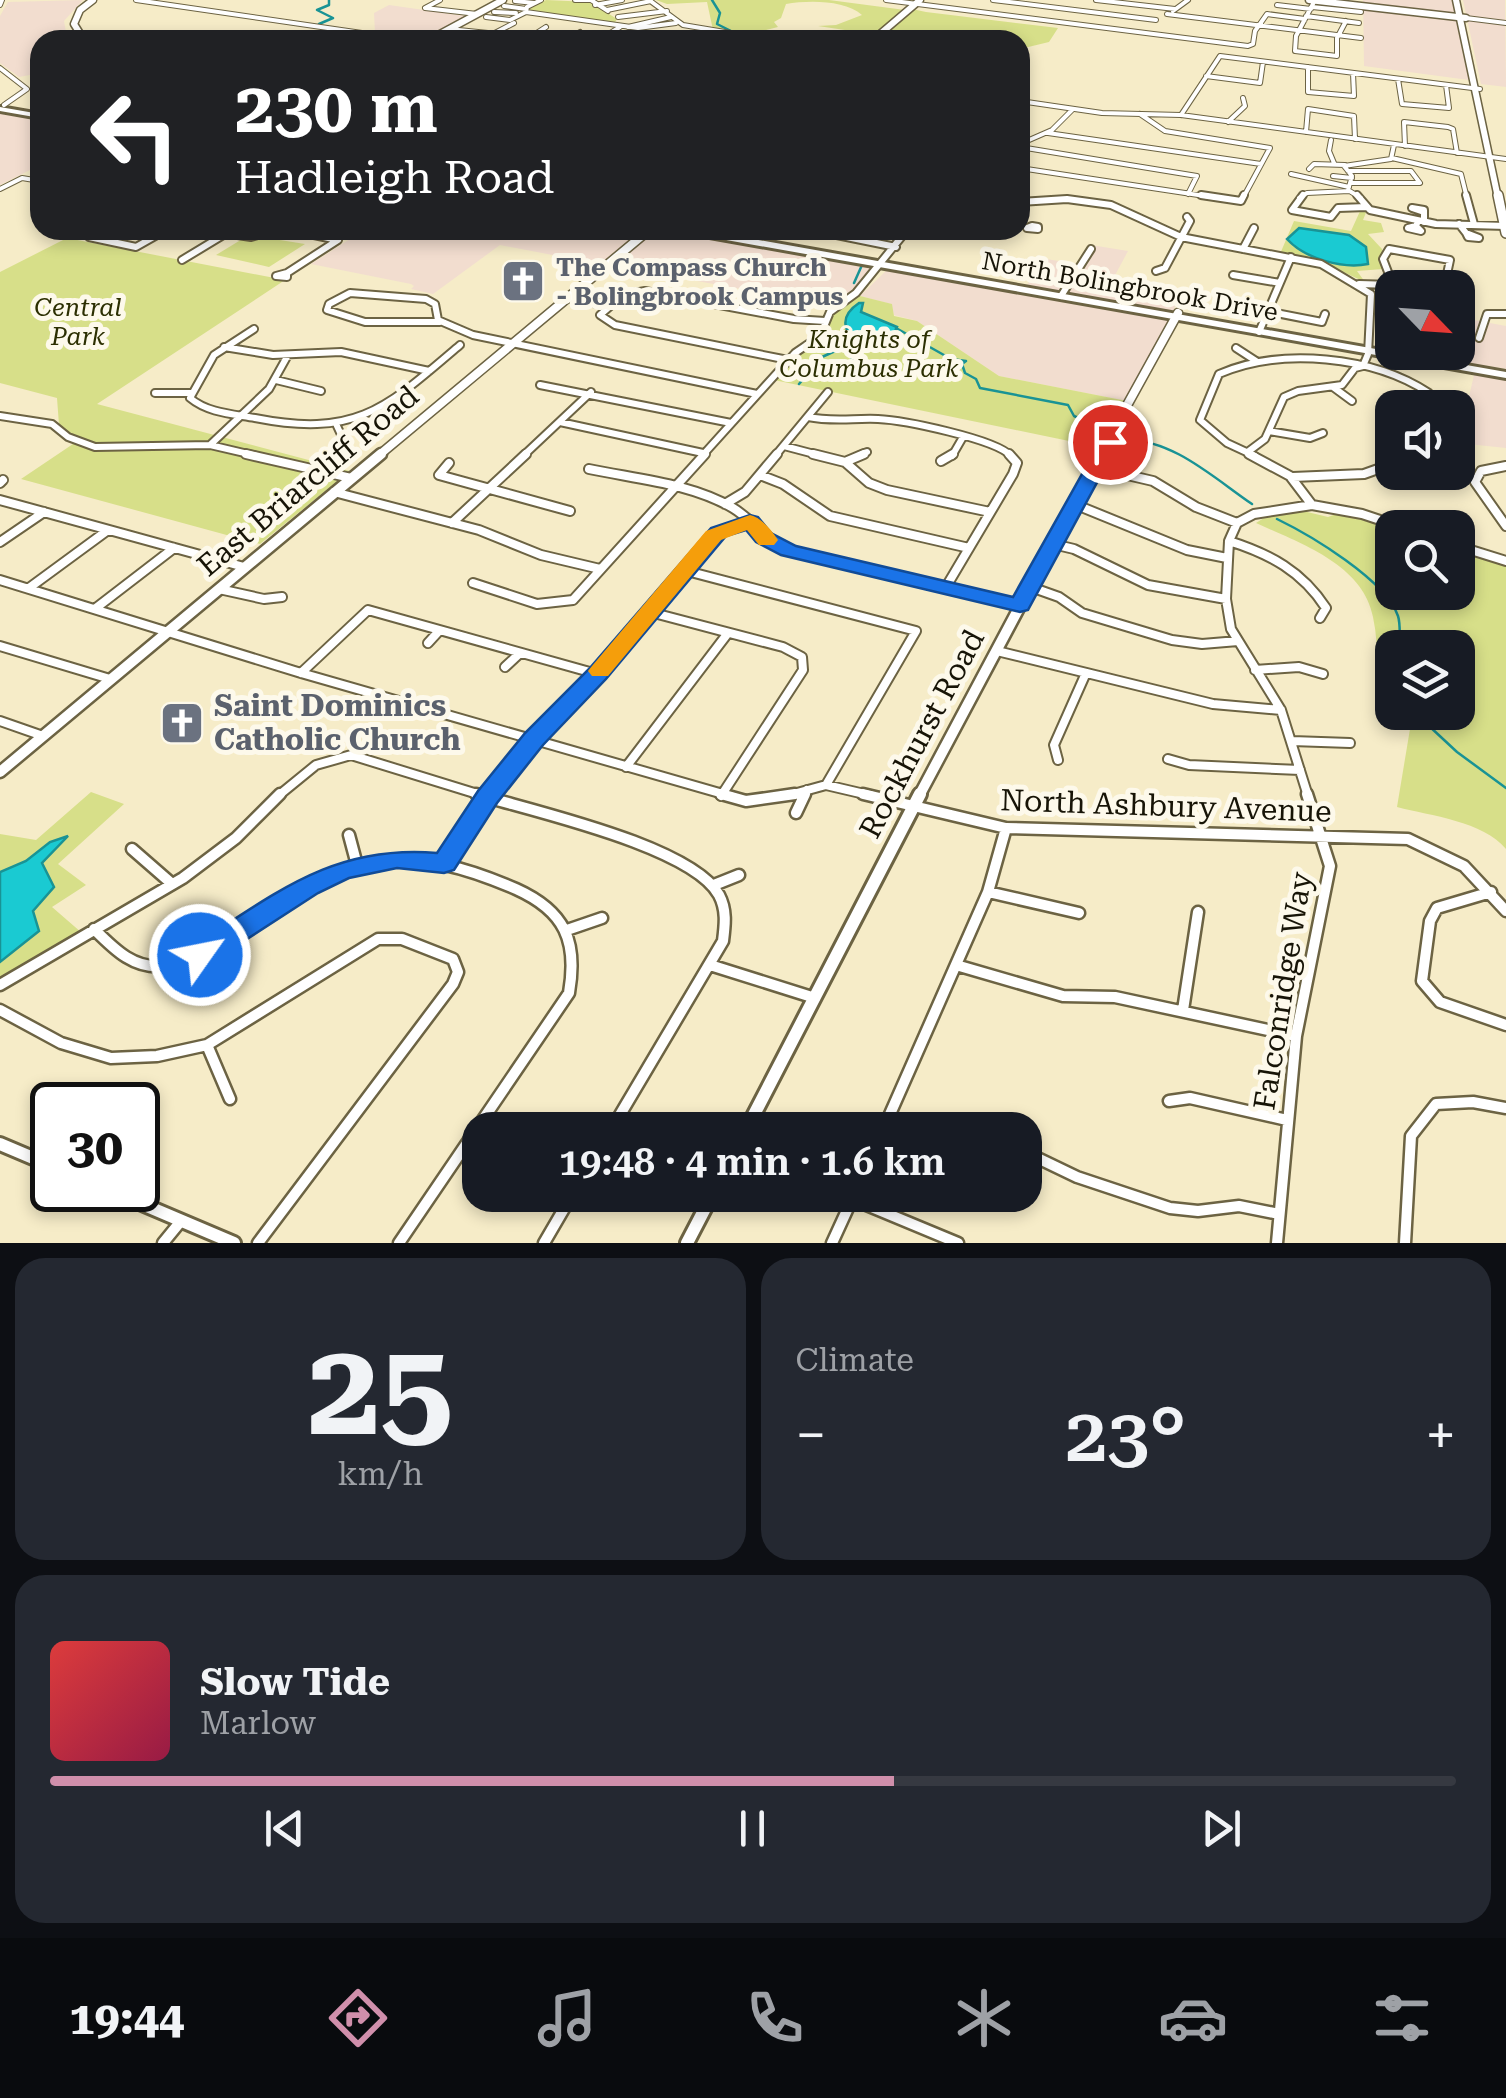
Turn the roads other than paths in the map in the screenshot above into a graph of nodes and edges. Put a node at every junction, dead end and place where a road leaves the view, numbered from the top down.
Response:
1 (90, 0) edge
2 (136, 0) edge
3 (440, 0) edge
4 (515, 0) edge
5 (541, 0) edge
6 (575, 0) edge
7 (622, 0) edge
8 (886, 0) edge
9 (965, 0) edge
10 (993, 0) edge
11 (1096, 0) edge
12 (1188, 0) edge
13 (1459, 0) edge
14 (650, 1) edge
15 (593, 2) edge
16 (917, 2) edge
17 (503, 3) edge
18 (534, 3) junction
19 (1312, 3) edge
20 (1277, 5) dead end
21 (1204, 7) dead end
22 (955, 9) junction
23 (526, 10) junction
24 (607, 10) junction
25 (668, 10) junction
26 (1174, 10) junction
27 (1233, 11) dead end
28 (494, 12) dead end
29 (1361, 12) dead end
30 (477, 14) junction
31 (1167, 14) junction
32 (542, 16) junction
33 (618, 16) junction
34 (671, 17) junction
35 (1195, 18) junction
36 (1306, 18) junction
37 (1462, 18) junction
38 (561, 19) junction
39 (1156, 20) junction
40 (512, 21) junction
41 (581, 21) junction
42 (1226, 21) junction
43 (1346, 21) junction
44 (676, 22) junction
45 (1209, 22) junction
46 (530, 23) dead end
47 (1359, 23) dead end
48 (1506, 23) edge
49 (600, 24) junction
50 (662, 25) junction
51 (1259, 25) junction
52 (613, 26) junction
53 (620, 26) junction
54 (1196, 26) dead end
55 (569, 28) dead end
56 (628, 28) junction
57 (640, 28) junction
58 (1214, 28) dead end
59 (450, 29) joint
60 (77, 30) edge
61 (342, 30) edge
62 (454, 30) edge
63 (478, 30) edge
64 (498, 30) edge
65 (542, 30) edge
66 (591, 30) edge
67 (614, 30) edge
68 (638, 30) edge
69 (643, 30) edge
70 (670, 30) edge
71 (719, 30) edge
72 (884, 30) edge
73 (1298, 30) junction
74 (1139, 32) junction
75 (1339, 35) junction
76 (1361, 38) dead end
77 (1263, 62) junction
78 (1308, 67) junction
79 (0, 68) edge
80 (1353, 73) junction
81 (1206, 76) junction
82 (1398, 78) junction
83 (1446, 84) junction
84 (1477, 88) junction
85 (1243, 98) dead end
86 (1030, 105) edge
87 (1, 106) edge
88 (1073, 109) junction
89 (30, 111) edge
90 (1140, 114) junction
91 (1181, 115) junction
92 (1228, 122) junction
93 (1306, 132) junction
94 (1048, 133) junction
95 (1112, 133) dead end
96 (1355, 139) junction
97 (1330, 140) dead end
98 (1030, 141) edge
99 (1105, 142) junction
100 (1394, 145) junction
101 (1405, 146) junction
102 (1030, 148) edge
103 (1457, 153) junction
104 (1392, 158) junction
105 (1491, 158) junction
106 (1506, 159) edge
107 (1261, 164) junction
108 (1334, 164) junction
109 (1347, 168) junction
110 (1310, 169) dead end
111 (1030, 170) edge
112 (1291, 174) dead end
113 (1333, 176) dead end
114 (30, 180) edge
115 (1350, 185) junction
116 (0, 189) edge
117 (1188, 194) junction
118 (1030, 201) edge
119 (1367, 207) junction
120 (1506, 208) edge
121 (1424, 212) dead end
122 (1187, 217) dead end
123 (1419, 223) junction
124 (1458, 224) junction
125 (1474, 224) junction
126 (1254, 228) dead end
127 (1505, 228) edge
128 (1465, 233) dead end
129 (1181, 237) junction
130 (99, 240) edge
131 (148, 240) edge
132 (216, 240) edge
133 (338, 240) edge
134 (637, 240) edge
135 (747, 240) edge
136 (761, 240) edge
137 (856, 240) edge
138 (903, 240) edge
139 (896, 247) junction
140 (1091, 249) dead end
141 (1243, 249) junction
142 (1291, 256) junction
143 (182, 260) dead end
144 (884, 263) junction
145 (1156, 270) dead end
146 (1386, 270) edge
147 (1448, 270) edge
148 (287, 273) dead end
149 (1233, 275) dead end
150 (1280, 283) junction
151 (1359, 284) junction
152 (1375, 284) edge
153 (1062, 295) junction
154 (569, 296) junction
155 (1220, 302) dead end
156 (610, 304) junction
157 (1267, 312) junction
158 (1325, 314) dead end
159 (1506, 314) edge
160 (1177, 315) junction
161 (825, 321) junction
162 (440, 322) junction
163 (254, 329) dead end
164 (1260, 330) junction
165 (1479, 338) dead end
166 (513, 343) junction
167 (460, 345) dead end
168 (224, 347) junction
169 (1236, 348) dead end
170 (1365, 348) junction
171 (1375, 349) edge
172 (288, 355) junction
173 (788, 360) junction
174 (1256, 361) junction
175 (1475, 367) edge
176 (1355, 368) junction
177 (429, 371) junction
178 (1506, 373) edge
179 (276, 380) junction
180 (540, 385) dead end
181 (1334, 387) junction
182 (1426, 390) edge
183 (321, 391) dead end
184 (591, 392) junction
185 (828, 392) dead end
186 (155, 393) dead end
187 (191, 393) junction
188 (757, 394) junction
189 (1352, 401) dead end
190 (0, 416) edge
191 (241, 416) junction
192 (808, 417) junction
193 (560, 422) junction
194 (731, 423) junction
195 (337, 426) junction
196 (1269, 432) junction
197 (1323, 433) dead end
198 (964, 437) junction
199 (344, 441) dead end
200 (210, 445) junction
201 (784, 446) junction
202 (1249, 451) junction
203 (868, 452) dead end
204 (703, 454) junction
205 (941, 461) dead end
206 (845, 462) junction
207 (449, 463) dead end
208 (1506, 466) edge
209 (1093, 467) junction
210 (589, 469) dead end
211 (1375, 470) edge
212 (760, 475) junction
213 (1292, 477) junction
214 (351, 478) junction
215 (673, 488) junction
216 (488, 489) junction
217 (334, 492) junction
218 (0, 500) edge
219 (725, 504) junction
220 (1074, 504) junction
221 (1312, 505) junction
222 (570, 511) dead end
223 (44, 512) junction
224 (990, 512) junction
225 (1375, 518) edge
226 (452, 522) junction
227 (750, 522) junction
228 (1238, 524) junction
229 (1506, 526) edge
230 (108, 530) junction
231 (1229, 541) junction
232 (0, 542) edge
233 (1053, 544) junction
234 (174, 548) junction
235 (969, 548) junction
236 (1475, 551) edge
237 (1228, 558) junction
238 (1506, 560) edge
239 (244, 567) junction
240 (600, 569) junction
241 (683, 570) junction
242 (0, 580) edge
243 (474, 583) dead end
244 (1028, 586) junction
245 (946, 587) junction
246 (29, 588) junction
247 (218, 588) junction
248 (282, 598) dead end
249 (1226, 599) junction
250 (1020, 605) junction
251 (96, 608) junction
252 (650, 612) junction
253 (1320, 618) dead end
254 (170, 630) junction
255 (439, 631) junction
256 (728, 633) junction
257 (1238, 641) junction
258 (428, 643) dead end
259 (0, 646) edge
260 (997, 651) junction
261 (520, 652) junction
262 (505, 667) dead end
263 (1254, 670) junction
264 (301, 672) junction
265 (1086, 673) junction
266 (598, 674) junction
267 (1324, 674) dead end
268 (110, 680) junction
269 (1281, 710) junction
270 (0, 721) edge
271 (43, 736) junction
272 (534, 739) junction
273 (1292, 742) junction
274 (1350, 743) dead end
275 (1168, 759) dead end
276 (1058, 760) dead end
277 (626, 767) junction
278 (1300, 770) junction
279 (0, 772) edge
280 (826, 784) junction
281 (806, 790) junction
282 (721, 796) junction
283 (488, 797) junction
284 (914, 808) junction
285 (796, 813) dead end
286 (1006, 828) junction
287 (348, 835) dead end
288 (1323, 837) junction
289 (132, 849) dead end
290 (444, 863) junction
291 (357, 865) junction
292 (740, 875) dead end
293 (172, 883) junction
294 (714, 885) junction
295 (988, 892) junction
296 (1491, 892) junction
297 (1198, 912) dead end
298 (1506, 912) edge
299 (1078, 913) dead end
300 (602, 918) dead end
301 (94, 929) junction
302 (567, 930) junction
303 (710, 965) junction
304 (956, 966) junction
305 (0, 985) edge
306 (815, 998) junction
307 (0, 1010) edge
308 (1182, 1010) junction
309 (1506, 1025) edge
310 (1296, 1036) junction
311 (207, 1045) junction
312 (230, 1099) dead end
313 (1168, 1101) dead end
314 (1506, 1108) edge
315 (622, 1112) edge
316 (755, 1112) edge
317 (891, 1112) edge
318 (1287, 1120) junction
319 (0, 1144) edge
320 (30, 1157) edge
321 (1042, 1160) edge
322 (160, 1211) edge
323 (562, 1212) edge
324 (704, 1212) edge
325 (846, 1212) edge
326 (890, 1212) edge
327 (1279, 1214) junction
328 (181, 1220) junction
329 (163, 1243) edge
330 (234, 1243) edge
331 (258, 1243) edge
332 (399, 1243) edge
333 (544, 1243) edge
334 (688, 1243) edge
335 (832, 1243) edge
336 (958, 1243) edge
337 (1277, 1243) edge
338 (1405, 1243) edge

1 - 60 street
2 - 61 street
3 - 30 street
4 - 18 street
5 - 18 street
6 - 15 street
7 - 15 street
8 - 16 street
9 - 22 street
10 - 39 street
11 - 26 street
12 - 26 street
13 - 37 main road
14 - 24 street
14 - 25 street
15 - 24 street
16 - 22 street
16 - 72 street
17 - 23 street
17 - 30 street
18 - 23 street
19 - 20 street
19 - 29 street
19 - 36 street
19 - 37 street
21 - 35 street
22 - 74 street
23 - 28 street
23 - 32 street
23 - 40 street
24 - 33 street
25 - 33 street
25 - 34 street
26 - 31 street
27 - 42 street
30 - 59 street
31 - 35 street
31 - 39 street
32 - 38 street
32 - 46 street
33 - 52 street
34 - 44 street
34 - 56 street
35 - 45 street
36 - 43 street
36 - 51 street
36 - 73 street
37 - 48 street
37 - 84 main road
38 - 41 street
38 - 65 street
39 - 74 street
40 - 63 street
40 - 64 street
41 - 49 street
41 - 55 street
42 - 45 street
42 - 51 street
43 - 47 street
43 - 75 street
44 - 50 street
44 - 71 street
45 - 54 street
45 - 58 street
49 - 52 street
49 - 66 street
50 - 57 street
50 - 70 street
51 - 73 street
51 - 74 street
52 - 53 street
53 - 56 street
53 - 67 street
56 - 57 street
57 - 68 street
57 - 69 street
59 - 62 street
73 - 75 street
73 - 75 street
75 - 76 street
77 - 78 street
77 - 81 street
77 - 81 street
78 - 80 street
78 - 80 street
79 - 87 street
80 - 82 street
81 - 91 street
82 - 83 street
82 - 83 street
83 - 84 street
84 - 105 main road
85 - 92 street
86 - 88 street
87 - 89 main road
88 - 90 street
88 - 94 street
90 - 91 street
90 - 107 street
91 - 92 street
92 - 93 street
93 - 96 street
93 - 96 street
94 - 98 street
94 - 99 street
95 - 99 street
96 - 100 street
97 - 108 street
99 - 107 street
100 - 101 street
100 - 104 street
101 - 103 street
101 - 103 street
102 - 117 street
103 - 105 street
104 - 109 street
104 - 125 street
105 - 106 street
105 - 120 main road
105 - 127 main road
107 - 117 street
108 - 109 street
108 - 110 street
109 - 115 street
109 - 115 street
111 - 117 street
112 - 115 street
113 - 115 street
114 - 116 street
115 - 119 street
115 - 119 street
118 - 129 street
119 - 123 street
121 - 123 street
122 - 129 street
123 - 124 street
124 - 125 street
124 - 128 street
125 - 127 street
126 - 141 street
129 - 141 street
129 - 145 street
130 - 131 street
132 - 143 street
133 - 148 street
134 - 154 street, East Briarcliff Road
135 - 144 main road, North Bolingbrook Drive
136 - 144 main road, North Bolingbrook Drive
137 - 139 street
138 - 139 street
139 - 144 street
140 - 153 street
141 - 142 street
142 - 150 street
142 - 151 street
144 - 153 main road, North Bolingbrook Drive
144 - 161 street
146 - 147 street
149 - 150 street
150 - 157 street
151 - 152 street
151 - 170 street
153 - 160 main road, North Bolingbrook Drive
154 - 156 street
154 - 166 street, East Briarcliff Road
155 - 157 street
156 - 161 street
156 - 173 street
157 - 158 street
157 - 164 street
159 - 165 street
160 - 164 main road, North Bolingbrook Drive
160 - 209 street, Rockhurst Road
161 - 173 street
162 - 162 street
162 - 166 street
163 - 168 street
164 - 170 main road, North Bolingbrook Drive
166 - 188 street
166 - 214 street, East Briarcliff Road
167 - 177 street
168 - 172 street
168 - 187 street
169 - 174 street
170 - 171 main road, North Bolingbrook Drive
170 - 176 street
170 - 178 main road, North Bolingbrook Drive
172 - 177 street
172 - 179 street
173 - 188 street
174 - 176 street
174 - 202 street
175 - 178 main road, North Bolingbrook Drive
176 - 181 street
176 - 182 street
177 - 195 street
179 - 183 street
179 - 191 street
180 - 184 street
181 - 189 street
181 - 196 street
184 - 193 street
184 - 194 street
185 - 192 street
186 - 187 street
187 - 191 street
188 - 194 street
190 - 200 street
191 - 195 street
191 - 200 street
192 - 198 street
192 - 201 street
193 - 204 street
193 - 216 street
194 - 204 street
195 - 199 street
196 - 197 street
196 - 202 street
198 - 205 street
198 - 224 street
200 - 214 street
201 - 206 street
201 - 212 street
202 - 213 street
203 - 206 street
204 - 215 street
206 - 224 street
207 - 216 street
208 - 229 street
209 - 220 street, Rockhurst Road
209 - 228 street
210 - 215 street
211 - 213 street
212 - 219 street
212 - 235 street
213 - 221 street
214 - 217 street, East Briarcliff Road
215 - 219 street
215 - 240 street
216 - 222 street
216 - 226 street
217 - 226 street
217 - 239 street, East Briarcliff Road
218 - 223 street
219 - 227 street
220 - 233 street, Rockhurst Road
220 - 237 street
221 - 225 street
221 - 228 street
223 - 230 street
223 - 232 street
224 - 235 street
226 - 240 street
227 - 241 street
227 - 245 street
228 - 231 street, Falconridge Way
230 - 234 street
230 - 246 street
231 - 237 street, Falconridge Way
231 - 253 street
233 - 244 street, Rockhurst Road
233 - 249 street
234 - 239 street
234 - 251 street
235 - 245 street
236 - 238 street
237 - 249 street, Falconridge Way
239 - 247 street, East Briarcliff Road
240 - 243 street
241 - 252 street
241 - 280 street
242 - 246 street
244 - 250 street, Rockhurst Road
244 - 257 street
245 - 250 street
246 - 251 street
247 - 248 street
247 - 254 street, East Briarcliff Road
249 - 257 street, Falconridge Way
250 - 260 street, Rockhurst Road
251 - 254 street
252 - 256 street
252 - 266 street
254 - 264 street
254 - 268 street, East Briarcliff Road
255 - 258 street
255 - 261 street
255 - 264 street
256 - 277 street
256 - 282 street
257 - 263 street, Falconridge Way
259 - 268 street
260 - 265 street
260 - 284 street, Rockhurst Road
261 - 262 street
261 - 266 street
263 - 267 street
263 - 269 street, Falconridge Way
264 - 272 street
265 - 269 street
265 - 276 street
266 - 272 street
268 - 271 street, East Briarcliff Road
269 - 273 street, Falconridge Way
270 - 271 street
271 - 279 street, East Briarcliff Road
272 - 277 street
272 - 283 street
273 - 274 street
273 - 278 street, Falconridge Way
275 - 278 street
277 - 282 street
278 - 288 street, Falconridge Way
280 - 281 street
280 - 284 street, North Ashbury Avenue
281 - 282 street
281 - 285 street
283 - 290 street
283 - 293 street
283 - 294 street
284 - 286 street, North Ashbury Avenue
284 - 306 street, Rockhurst Road
286 - 288 street, North Ashbury Avenue
286 - 295 street
287 - 291 street
288 - 296 street, North Ashbury Avenue
288 - 310 street, Falconridge Way
289 - 293 street
290 - 291 street
290 - 302 street
291 - 301 street
292 - 294 street
293 - 301 street
294 - 303 street
295 - 299 street
295 - 304 street
296 - 298 street, North Ashbury Avenue
296 - 309 street
297 - 308 street
300 - 302 street
301 - 305 street
302 - 332 street
303 - 306 street
303 - 315 street
304 - 308 street
304 - 317 street
306 - 316 street, Rockhurst Road
307 - 311 street
308 - 310 street
310 - 318 street, Falconridge Way
311 - 312 street
311 - 331 street
313 - 318 street
314 - 338 street
318 - 327 street, Falconridge Way
319 - 320 street
321 - 327 street
322 - 328 street
323 - 333 street
324 - 334 street
325 - 335 street
326 - 336 street
327 - 337 street, Falconridge Way
328 - 329 street
328 - 330 street

